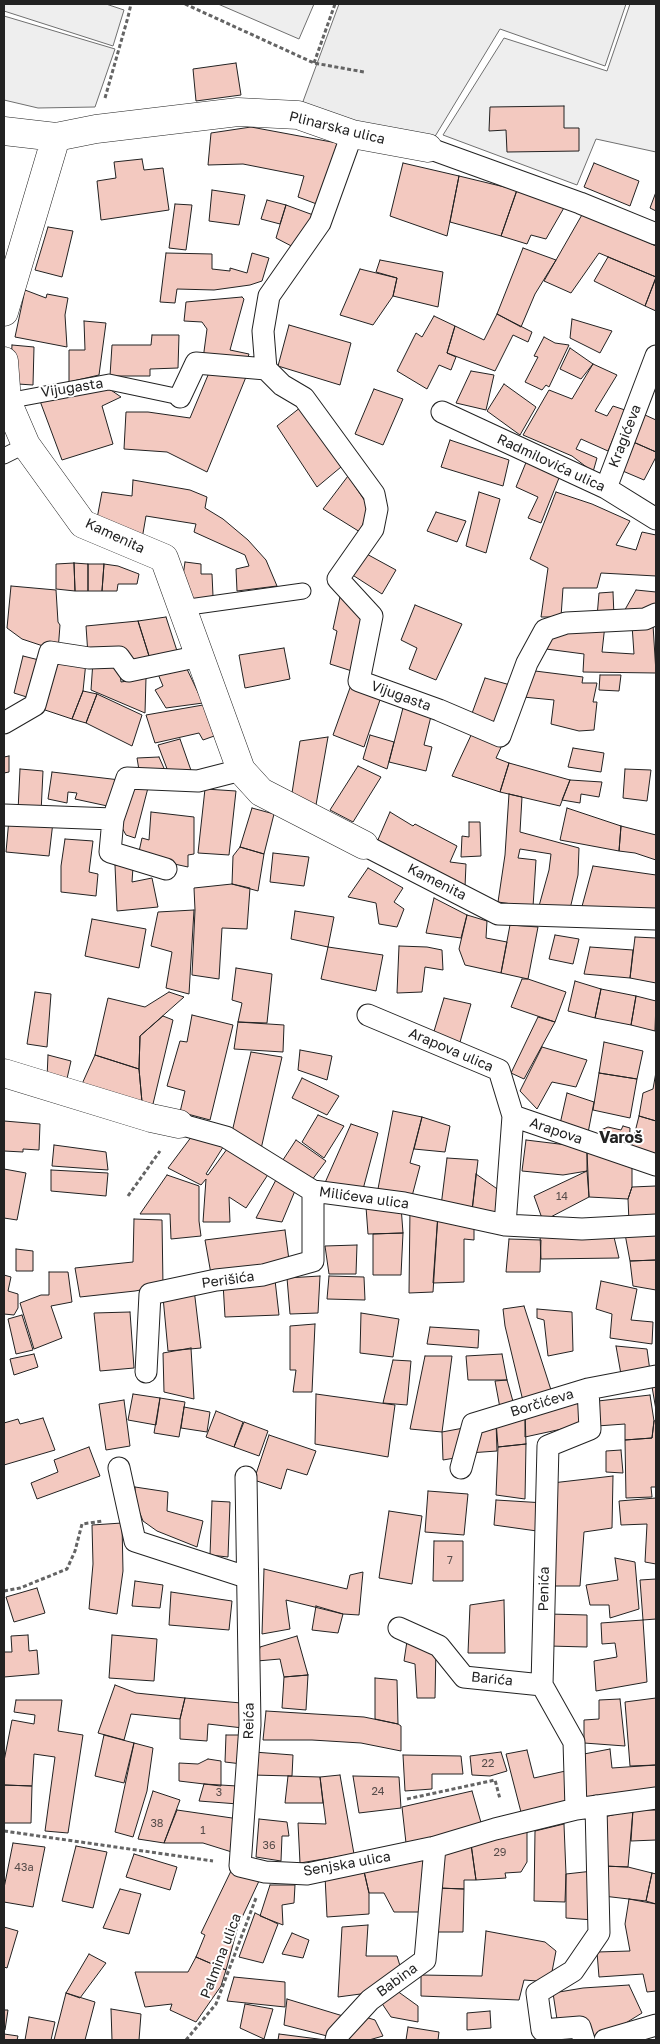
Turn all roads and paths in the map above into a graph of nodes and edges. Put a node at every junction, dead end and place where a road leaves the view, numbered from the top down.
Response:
1 (130, 4) edge
2 (185, 4) edge
3 (335, 4) edge
4 (314, 62) junction
5 (364, 72) dead end
6 (96, 130) junction
7 (4, 131) edge
8 (352, 134) junction
9 (56, 137) junction
10 (428, 148) joint
11 (656, 234) edge
12 (4, 312) edge
13 (656, 356) edge
14 (4, 361) edge
15 (266, 369) junction
16 (180, 397) joint
17 (7, 401) junction
18 (442, 412) dead end
19 (15, 450) edge
20 (606, 488) junction
21 (656, 519) edge
22 (303, 592) dead end
23 (182, 608) junction
24 (656, 614) edge
25 (200, 656) junction
26 (4, 723) edge
27 (242, 770) junction
28 (4, 815) edge
29 (113, 819) junction
30 (364, 845) joint
31 (166, 869) dead end
32 (656, 919) edge
33 (368, 1015) dead end
34 (4, 1073) edge
35 (513, 1116) junction
36 (179, 1124) junction
37 (656, 1165) edge
38 (313, 1191) junction
39 (128, 1196) dead end
40 (505, 1225) junction
41 (656, 1225) edge
42 (146, 1372) dead end
43 (656, 1376) edge
44 (588, 1389) junction
45 (119, 1468) dead end
46 (461, 1468) dead end
47 (246, 1477) dead end
48 (129, 1518) junction
49 (246, 1576) junction
50 (4, 1591) edge
51 (399, 1628) dead end
52 (542, 1685) junction
53 (656, 1798) edge
54 (407, 1799) dead end
55 (586, 1808) junction
56 (508, 1825) junction
57 (4, 1831) edge
58 (435, 1848) junction
59 (240, 1866) junction
60 (266, 1872) junction
61 (656, 2025) edge
62 (186, 2040) edge
63 (336, 2040) edge
64 (584, 2040) edge
65 (605, 2040) edge

1 - 6 path
2 - 4 path
3 - 4 path
4 - 5 path
6 - 8 street, Plinarska ulica
6 - 9 street, Plinarska ulica
7 - 9 street, Plinarska ulica
8 - 10 street, Plinarska ulica
8 - 15 street
9 - 12 street
10 - 11 street, Plinarska ulica
13 - 20 street, Kragićeva
14 - 17 street, Kamenita
15 - 16 street, Vijugasta
15 - 24 street, Vijugasta
16 - 17 lane, Vijugasta
17 - 19 street, Kamenita
18 - 20 street, Radmilovića ulica
19 - 23 street, Kamenita
20 - 21 street, Radmilovića ulica
22 - 23 lane
23 - 25 street, Kamenita
25 - 26 street
25 - 27 street, Kamenita
27 - 29 street
27 - 30 street, Kamenita
28 - 29 street
29 - 31 street
30 - 32 street, Kamenita
33 - 35 street, Arapova ulica
34 - 36 street, Milićeva ulica
35 - 37 street, Arapova
35 - 40 street, Arapova ulica
36 - 38 street, Milićeva ulica
36 - 39 path
38 - 40 street, Milićeva ulica
38 - 42 street, Perišića
40 - 41 street, Milićeva ulica
43 - 44 street, Borčićeva
44 - 46 street, Borčićeva
44 - 52 street, Penića
45 - 48 street
47 - 49 street, Reića
48 - 49 street
48 - 50 path
49 - 59 street, Reića
51 - 52 street, Barića
52 - 55 street
53 - 55 street, Senjska ulica
54 - 56 path
55 - 56 street, Senjska ulica
55 - 64 street
56 - 58 street, Senjska ulica
57 - 59 path
58 - 60 street, Senjska ulica
58 - 63 street, Babina
59 - 60 street, Senjska ulica
60 - 62 path, Palmina ulica
61 - 65 street

